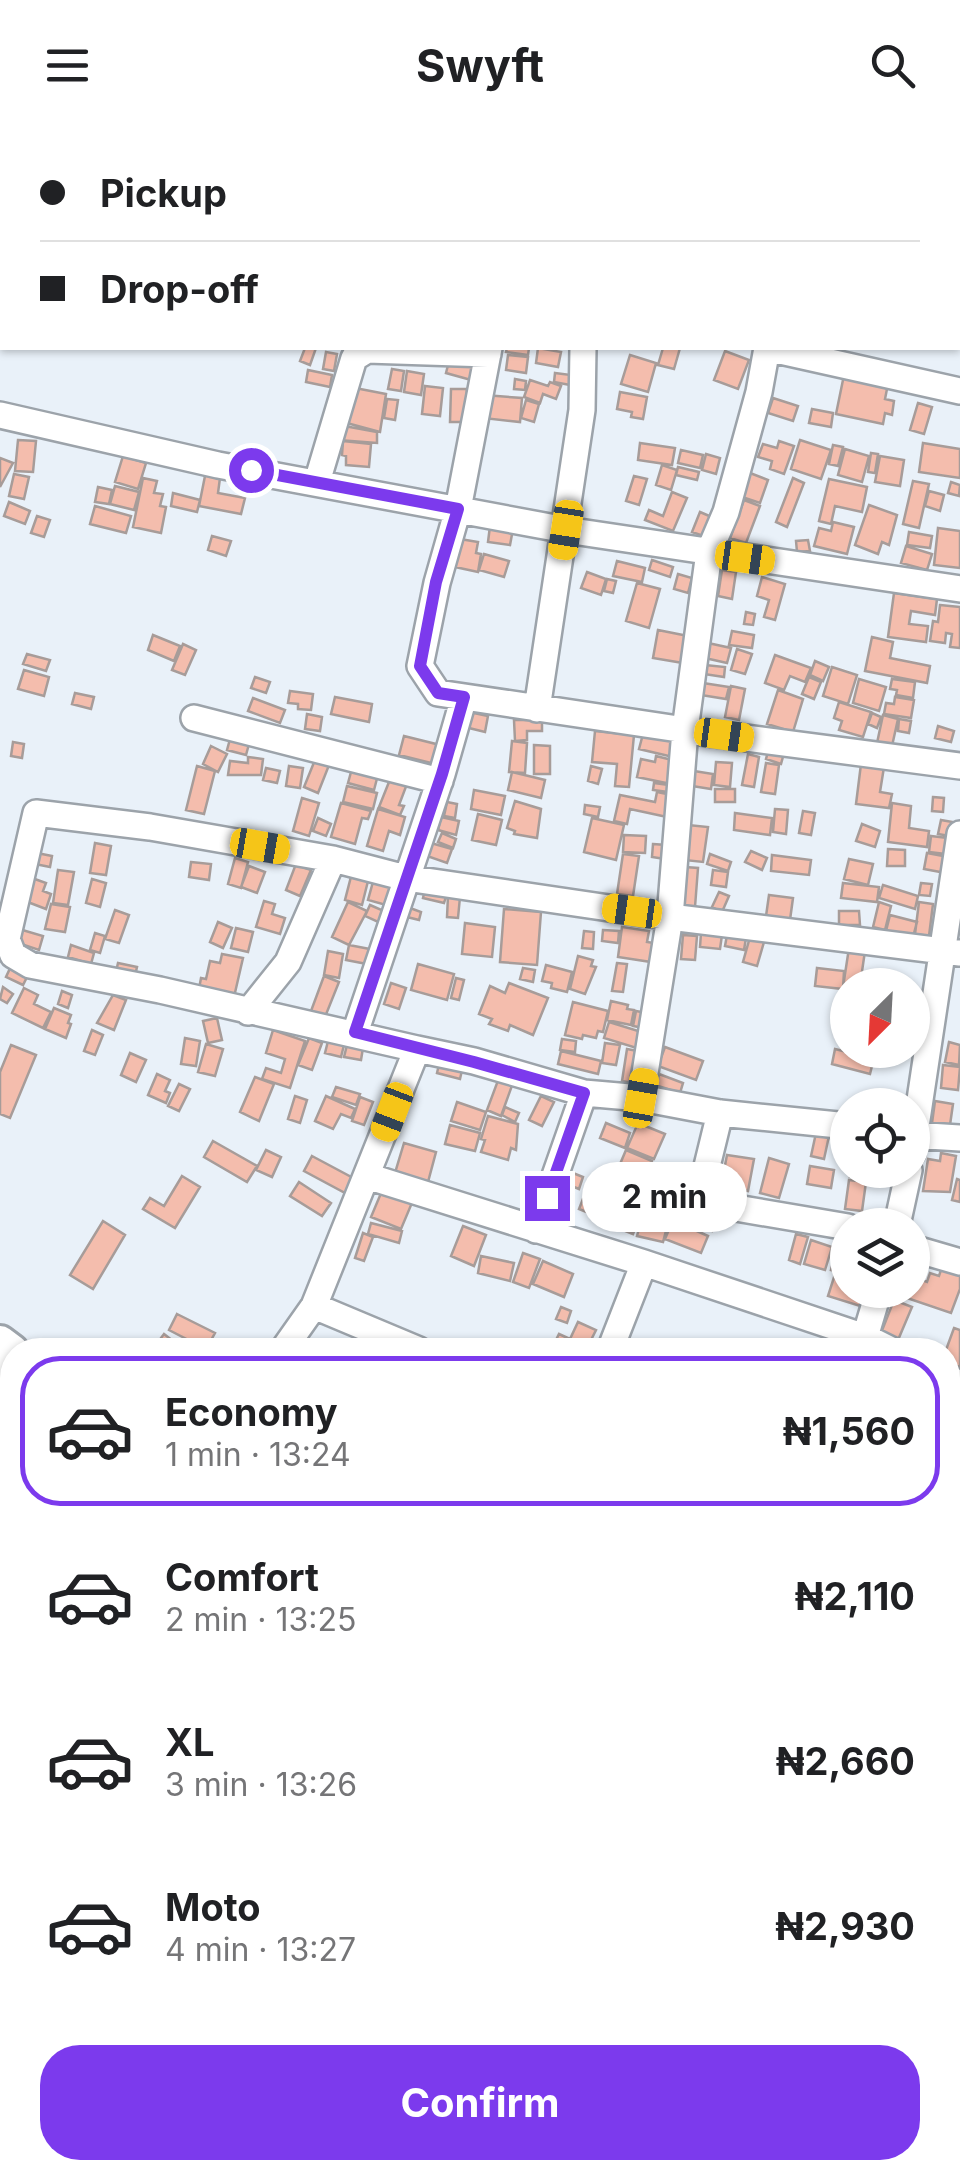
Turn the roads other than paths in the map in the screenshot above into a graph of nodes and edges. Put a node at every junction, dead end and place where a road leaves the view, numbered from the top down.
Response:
1 (583, 350) edge
2 (767, 350) edge
3 (776, 350) edge
4 (488, 351) edge
5 (960, 391) edge
6 (0, 415) edge
7 (317, 482) junction
8 (458, 509) junction
9 (566, 530) junction
10 (710, 552) junction
11 (960, 589) edge
12 (464, 697) junction
13 (538, 709) junction
14 (194, 718) dead end
15 (684, 730) junction
16 (960, 766) edge
17 (440, 781) junction
18 (960, 834) edge
19 (332, 859) junction
20 (406, 878) junction
21 (670, 917) junction
22 (951, 952) edge
23 (248, 1012) junction
24 (355, 1032) junction
25 (417, 1049) junction
26 (924, 1088) edge
27 (584, 1093) junction
28 (641, 1098) junction
29 (720, 1114) junction
30 (830, 1124) edge
31 (960, 1138) edge
32 (930, 1140) edge
33 (367, 1176) junction
34 (830, 1224) edge
35 (536, 1230) junction
36 (930, 1253) edge
37 (960, 1262) edge
38 (644, 1263) junction
39 (314, 1306) junction
40 (873, 1308) edge
41 (357, 1324) junction
42 (864, 1337) joint
43 (291, 1338) edge
44 (361, 1338) edge
45 (390, 1338) edge
46 (615, 1338) edge

1 - 9 street
2 - 10 street
3 - 5 street
4 - 7 street
4 - 8 street
6 - 7 street
7 - 8 street
8 - 9 street
8 - 12 street
9 - 10 street
9 - 13 street
10 - 11 street
10 - 15 street
12 - 13 street
12 - 17 street
13 - 15 street
14 - 17 street
15 - 16 street
15 - 21 street
17 - 20 street
18 - 22 street
19 - 20 street
19 - 23 street
19 - 23 street
20 - 21 street
20 - 24 street
21 - 22 street
21 - 28 street
22 - 26 street
23 - 24 street
24 - 25 street
25 - 27 street
25 - 33 street
27 - 28 street
27 - 35 street
28 - 29 street
29 - 30 street
29 - 34 street
31 - 32 street
33 - 35 street
33 - 39 street
35 - 38 street
36 - 37 street
38 - 42 street
38 - 46 street
39 - 41 street
39 - 43 street
40 - 42 street
41 - 44 street
41 - 45 street

